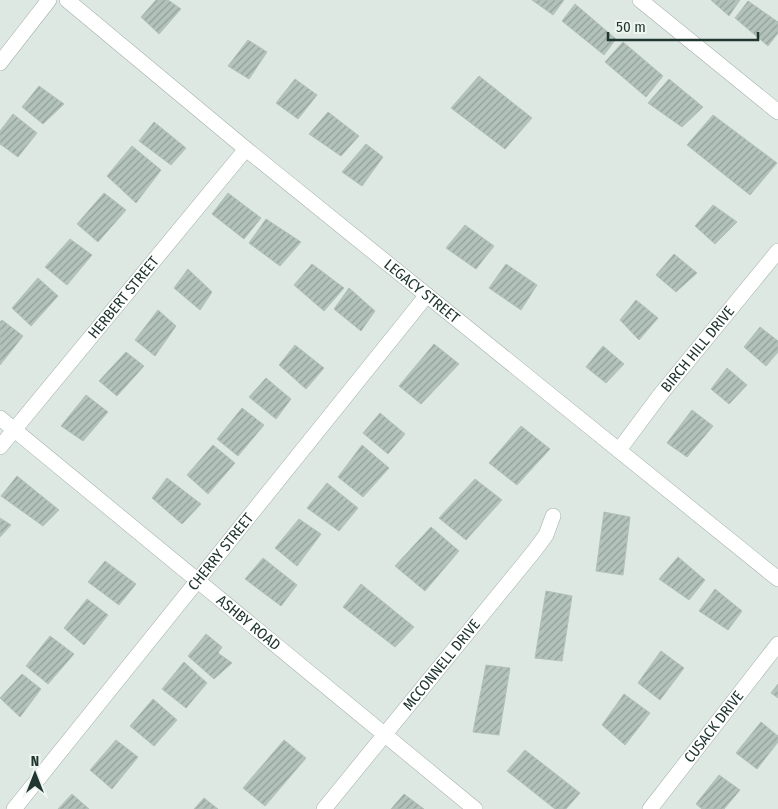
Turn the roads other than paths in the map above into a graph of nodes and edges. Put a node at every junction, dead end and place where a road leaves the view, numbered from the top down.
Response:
1 (49, 0) edge
2 (67, 0) edge
3 (640, 0) edge
4 (0, 63) edge
5 (778, 112) edge
6 (246, 148) junction
7 (778, 251) edge
8 (427, 295) junction
9 (0, 418) edge
10 (14, 430) junction
11 (0, 447) edge
12 (619, 450) junction
13 (553, 516) dead end
14 (778, 579) edge
15 (197, 582) junction
16 (778, 644) edge
17 (386, 735) junction
18 (14, 809) edge
19 (324, 809) edge
20 (475, 809) edge
21 (650, 809) edge

1 - 4 street
2 - 6 street, LEGACY STREET
3 - 5 street
6 - 8 street, LEGACY STREET
6 - 10 street, HERBERT STREET
7 - 12 street, BIRCH HILL DRIVE
8 - 12 street, LEGACY STREET
8 - 15 street, CHERRY STREET
9 - 10 street, ASHBY ROAD
10 - 11 street, HERBERT STREET
10 - 15 street, ASHBY ROAD
12 - 14 street, LEGACY STREET
13 - 17 street, MCCONNELL DRIVE
15 - 17 street, ASHBY ROAD
15 - 18 street, CHERRY STREET
16 - 21 street, CUSACK DRIVE
17 - 19 street, MCCONNELL DRIVE
17 - 20 street, ASHBY ROAD

